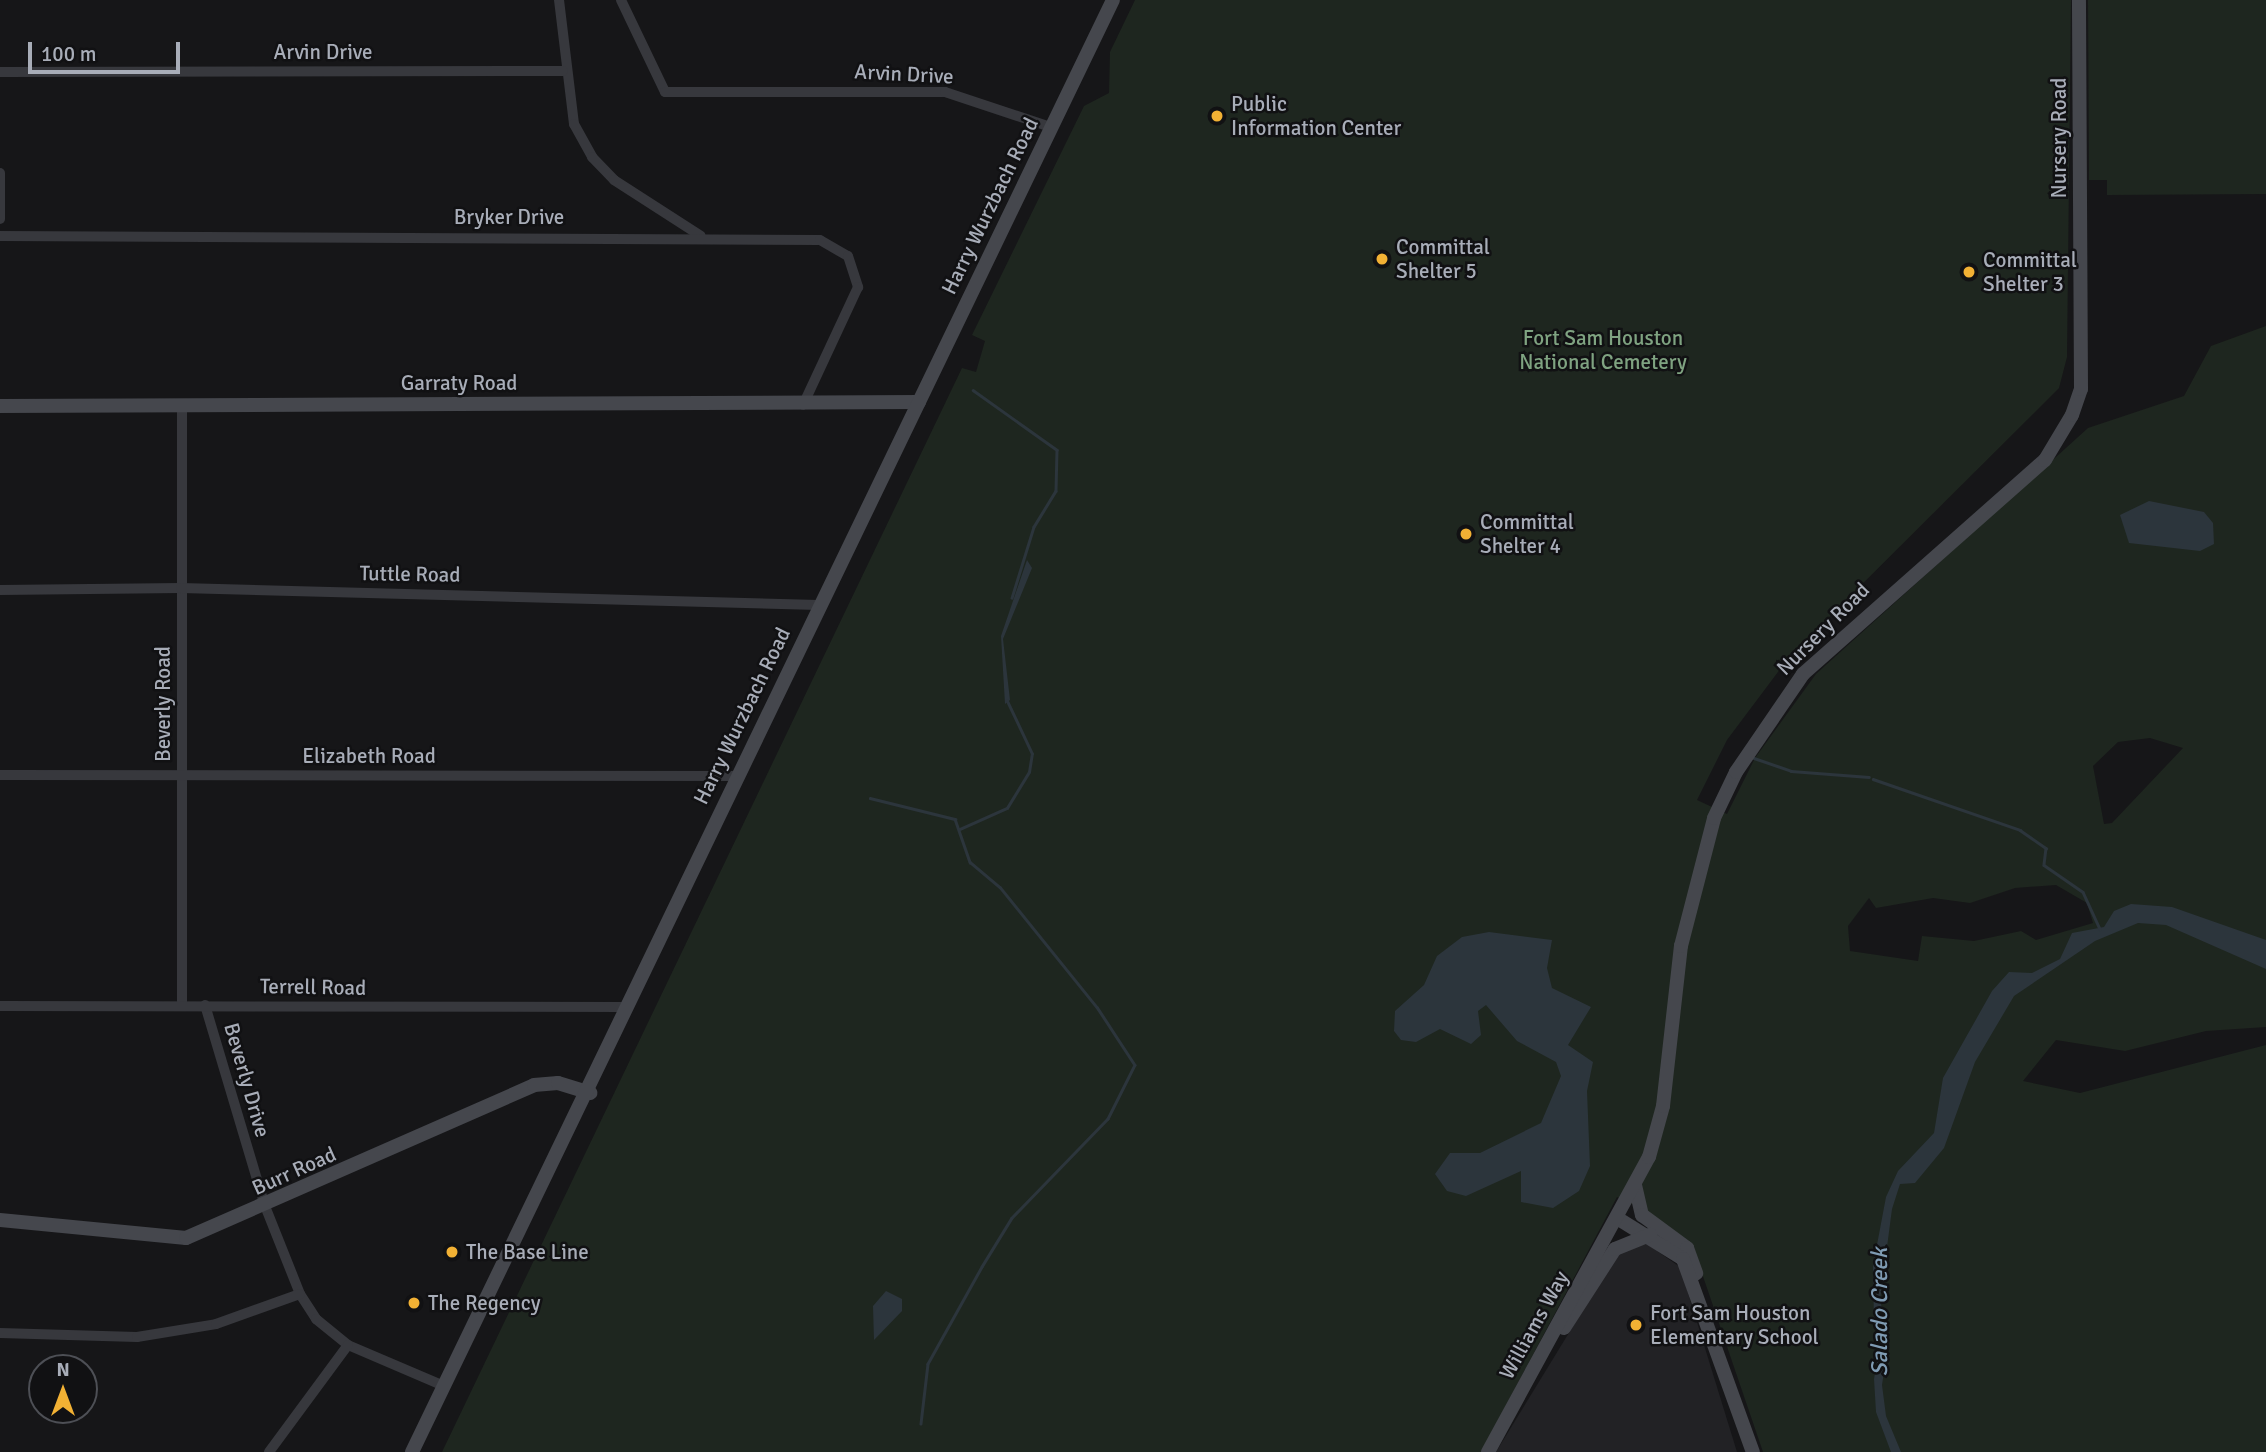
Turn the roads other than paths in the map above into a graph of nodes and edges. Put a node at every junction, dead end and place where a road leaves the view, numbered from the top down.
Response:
1 (559, 0) edge
2 (621, 0) edge
3 (1113, 0) edge
4 (2079, 0) edge
5 (563, 71) junction
6 (0, 72) edge
7 (1051, 127) junction
8 (0, 173) edge
9 (0, 218) edge
10 (0, 236) edge
11 (701, 237) junction
12 (919, 402) junction
13 (182, 404) junction
14 (803, 405) junction
15 (0, 406) edge
16 (181, 588) junction
17 (0, 590) edge
18 (819, 605) junction
19 (0, 775) edge
20 (183, 775) junction
21 (737, 776) junction
22 (182, 1003) junction
23 (205, 1005) junction
24 (0, 1006) edge
25 (625, 1007) junction
26 (591, 1093) junction
27 (1635, 1185) junction
28 (265, 1206) junction
29 (1617, 1218) junction
30 (0, 1220) edge
31 (1650, 1235) junction
32 (1697, 1289) junction
33 (300, 1294) junction
34 (0, 1332) edge
35 (348, 1345) junction
36 (1546, 1347) junction
37 (444, 1386) junction
38 (269, 1452) edge
39 (412, 1452) edge
40 (1488, 1452) edge
41 (1753, 1452) edge

1 - 5 street
2 - 7 street, Arvin Drive
3 - 7 street, Harry Wurzbach Road
4 - 27 street, Nursery Road
5 - 6 street, Arvin Drive
5 - 11 street
7 - 12 street, Harry Wurzbach Road
8 - 9 street
10 - 11 street, Bryker Drive
11 - 14 street, Bryker Drive
12 - 14 street, Garraty Road
12 - 18 street, Harry Wurzbach Road
13 - 14 street, Garraty Road
13 - 15 street, Garraty Road
13 - 16 street, Beverly Road
16 - 17 street, Tuttle Road
16 - 18 street, Tuttle Road
16 - 20 street, Beverly Road
18 - 21 street, Harry Wurzbach Road
19 - 20 street, Elizabeth Road
20 - 21 street, Elizabeth Road
20 - 22 street, Beverly Road
21 - 25 street, Harry Wurzbach Road
22 - 23 street, Terrell Road
22 - 24 street, Terrell Road
23 - 25 street, Terrell Road
23 - 28 street, Beverly Drive
25 - 26 street, Harry Wurzbach Road
26 - 28 street, Burr Road
26 - 37 street, Harry Wurzbach Road
27 - 29 street, Nursery Road
27 - 32 street
28 - 30 street, Burr Road
28 - 33 street, Beverly Drive
29 - 31 street
29 - 36 street, Williams Way
31 - 32 street
31 - 36 street
32 - 41 street
33 - 34 street
33 - 35 street, Beverly Drive
35 - 37 street, Beverly Drive
35 - 38 street
36 - 40 street, Williams Way
37 - 39 street, Harry Wurzbach Road

